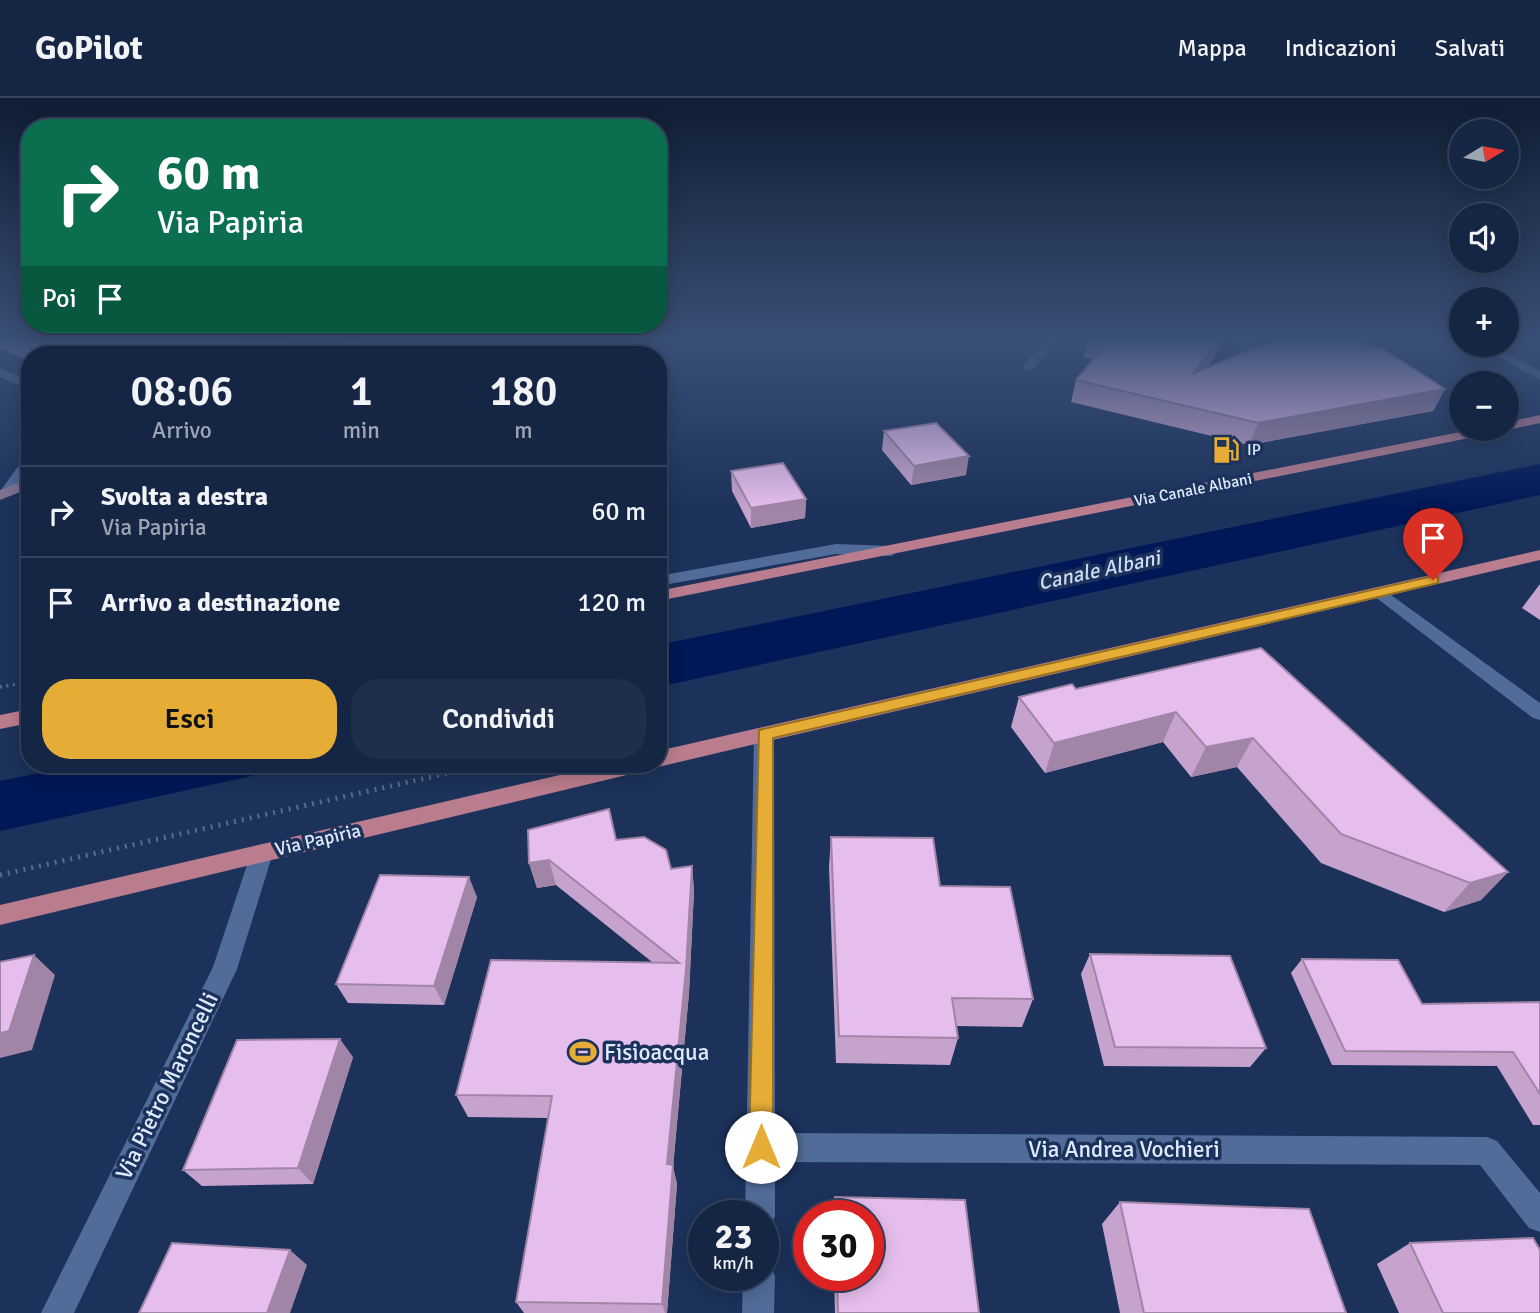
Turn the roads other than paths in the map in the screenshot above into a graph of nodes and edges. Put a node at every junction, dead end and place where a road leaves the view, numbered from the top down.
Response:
1 (1540, 419) edge
2 (1519, 423) edge
3 (1449, 438) edge
4 (21, 472) edge
5 (21, 486) edge
6 (3, 495) edge
7 (892, 551) junction
8 (1540, 555) edge
9 (667, 579) edge
10 (1380, 592) junction
11 (667, 594) edge
12 (1540, 713) edge
13 (21, 718) edge
14 (0, 722) edge
15 (764, 734) junction
16 (667, 757) edge
17 (601, 773) edge
18 (262, 853) junction
19 (0, 915) edge
20 (761, 1147) junction
21 (760, 1200) edge
22 (1540, 1217) edge
23 (759, 1291) edge
24 (57, 1313) edge
25 (758, 1313) edge

1 - 2 main road
3 - 7 main road, Via Canale Albani
4 - 6 street
5 - 6 main road
7 - 9 street, Via Canale Albani
7 - 11 main road, Via Canale Albani
8 - 10 main road
10 - 12 street
10 - 15 main road
13 - 14 main road
15 - 16 main road
15 - 20 street
17 - 18 main road, Via Papiria
18 - 19 main road, Via Papiria
18 - 24 street, Via Pietro Maroncelli
20 - 21 street
20 - 22 street, Via Andrea Vochieri
23 - 25 street

